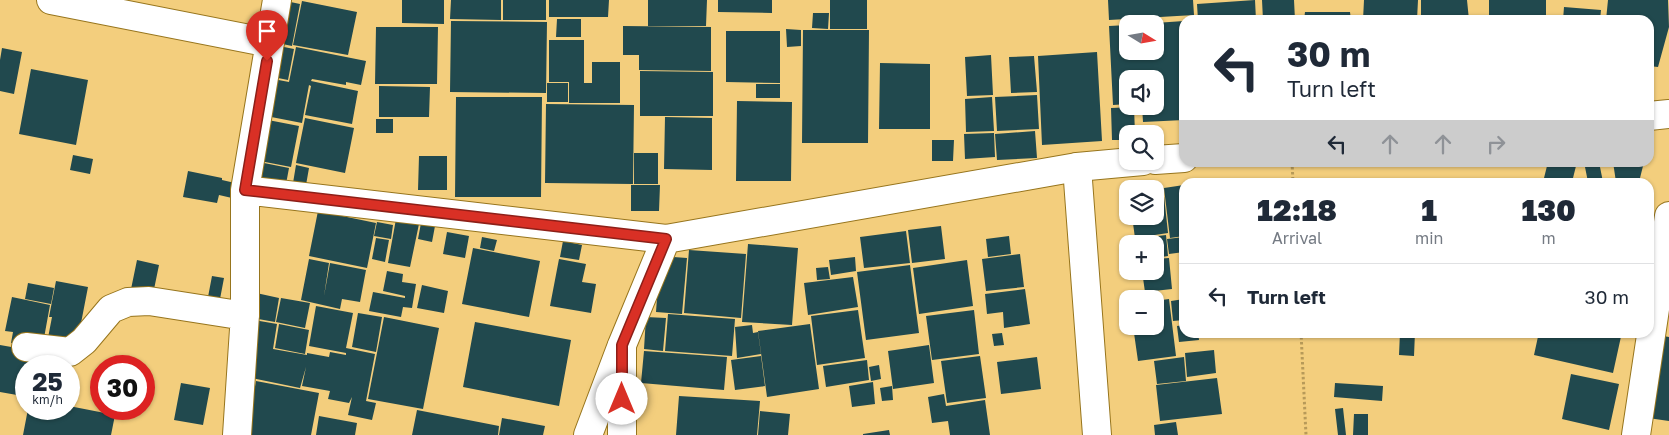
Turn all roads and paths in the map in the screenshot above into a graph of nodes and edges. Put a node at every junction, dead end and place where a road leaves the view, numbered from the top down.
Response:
1 (50, 0) edge
2 (277, 0) edge
3 (270, 42) junction
4 (1669, 114) edge
5 (1654, 116) edge
6 (1179, 158) edge
7 (1164, 159) edge
8 (1119, 163) edge
9 (1077, 167) junction
10 (245, 190) junction
11 (1669, 216) edge
12 (666, 239) junction
13 (244, 316) junction
14 (1654, 316) edge
15 (1301, 338) edge
16 (1651, 338) edge
17 (622, 345) junction
18 (26, 347) dead end
19 (237, 435) edge
20 (588, 435) edge
21 (622, 435) edge
22 (1098, 435) edge
23 (1306, 435) edge
24 (1636, 435) edge

1 - 3 street
2 - 3 street
3 - 10 street
4 - 5 street
6 - 7 street
8 - 9 street
9 - 12 street
9 - 22 street
10 - 12 street
10 - 13 street
11 - 14 street
12 - 17 street
13 - 18 street
13 - 19 street
15 - 23 path
16 - 24 street
17 - 20 street
17 - 21 street

